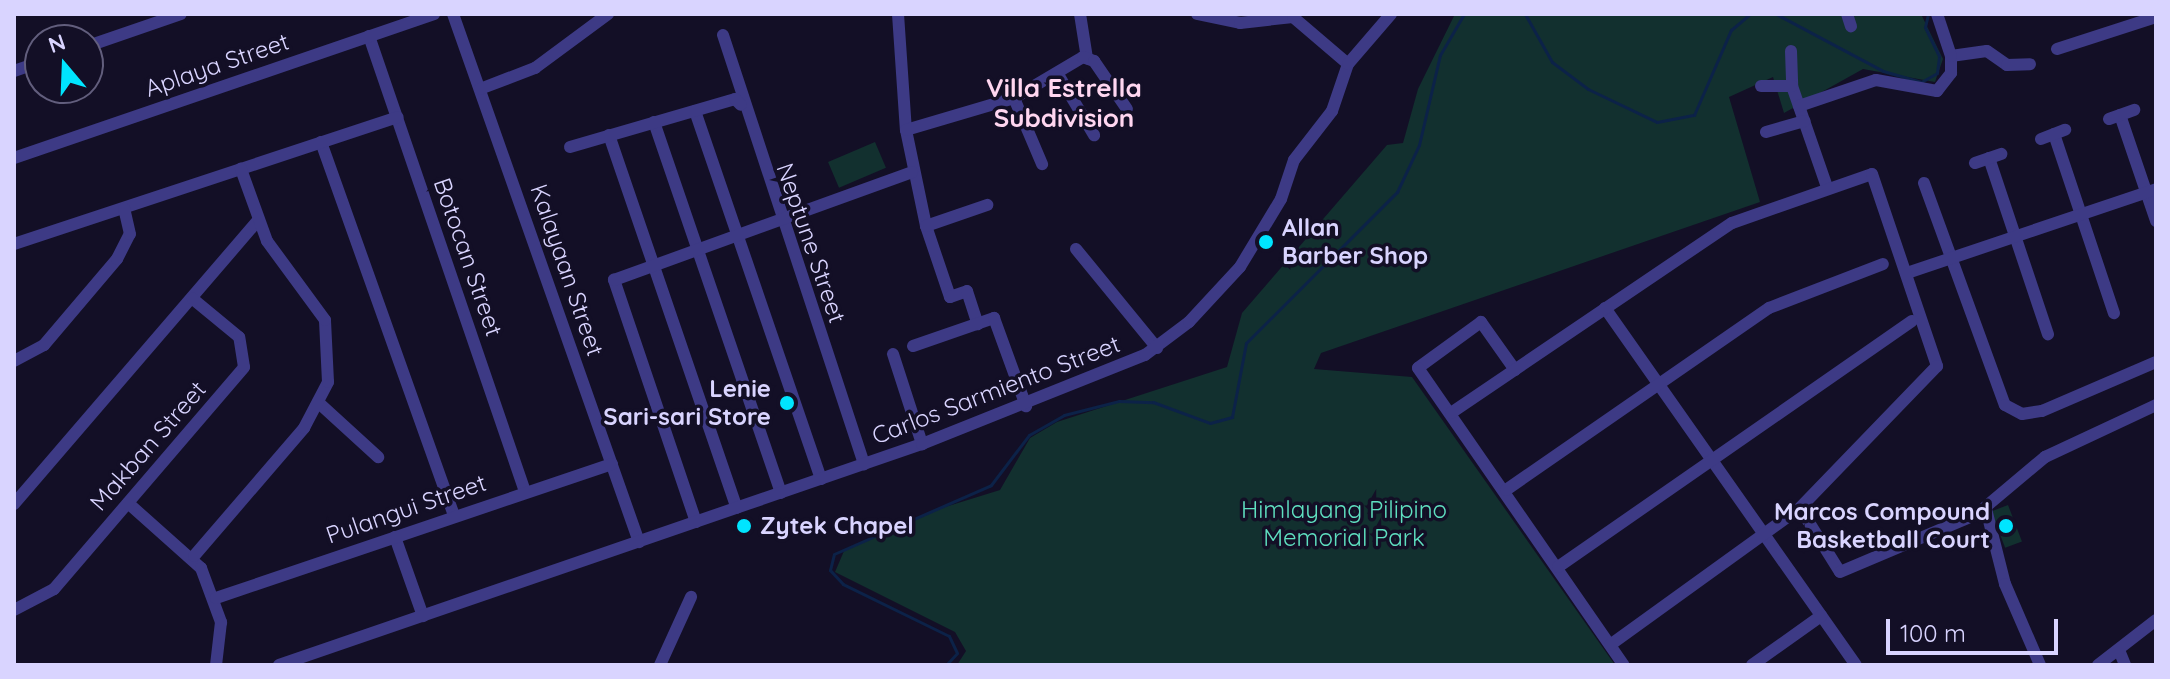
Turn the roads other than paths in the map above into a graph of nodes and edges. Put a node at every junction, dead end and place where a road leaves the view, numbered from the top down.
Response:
1 (181, 14) edge
2 (434, 14) edge
3 (453, 14) edge
4 (608, 14) edge
5 (898, 14) edge
6 (1080, 14) edge
7 (1197, 14) edge
8 (1391, 14) edge
9 (1937, 14) edge
10 (2156, 17) edge
11 (723, 35) dead end
12 (369, 36) junction
13 (104, 40) edge
14 (2057, 49) dead end
15 (1791, 51) dead end
16 (1951, 56) junction
17 (1087, 58) junction
18 (1348, 64) junction
19 (2030, 64) dead end
20 (1059, 76) junction
21 (1761, 86) dead end
22 (1792, 86) junction
23 (480, 89) junction
24 (1014, 98) junction
25 (741, 105) junction
26 (1799, 106) junction
27 (1127, 109) dead end
28 (2134, 110) dead end
29 (695, 111) junction
30 (397, 117) junction
31 (1804, 121) junction
32 (654, 122) junction
33 (906, 130) junction
34 (1766, 132) dead end
35 (609, 135) junction
36 (1094, 135) dead end
37 (2041, 139) dead end
38 (321, 142) junction
39 (570, 147) dead end
40 (14, 158) edge
41 (1975, 163) dead end
42 (1042, 164) dead end
43 (241, 169) junction
44 (912, 172) junction
45 (1924, 183) dead end
46 (1822, 186) junction
47 (2151, 191) edge
48 (987, 205) dead end
49 (124, 209) junction
50 (2081, 214) junction
51 (258, 220) junction
52 (2156, 221) edge
53 (781, 222) junction
54 (926, 226) junction
55 (738, 237) junction
56 (2015, 237) junction
57 (14, 244) edge
58 (1076, 249) dead end
59 (698, 250) junction
60 (1947, 260) junction
61 (1883, 264) dead end
62 (654, 265) junction
63 (1907, 273) junction
64 (193, 299) junction
65 (1605, 308) junction
66 (2114, 313) dead end
67 (1912, 321) dead end
68 (978, 324) junction
69 (2048, 334) dead end
70 (913, 346) dead end
71 (1157, 348) junction
72 (893, 354) dead end
73 (14, 361) edge
74 (2156, 362) edge
75 (1515, 370) junction
76 (1659, 384) junction
77 (320, 404) junction
78 (2156, 405) edge
79 (1026, 406) junction
80 (1451, 413) junction
81 (922, 444) junction
82 (378, 457) dead end
83 (1712, 460) junction
84 (612, 464) junction
85 (864, 464) junction
86 (821, 479) junction
87 (1506, 490) junction
88 (525, 491) junction
89 (781, 493) junction
90 (128, 503) junction
91 (14, 504) edge
92 (737, 508) junction
93 (1800, 508) junction
94 (1986, 509) junction
95 (454, 516) junction
96 (696, 522) junction
97 (1764, 535) junction
98 (395, 537) junction
99 (639, 542) junction
100 (194, 556) junction
101 (1558, 567) junction
102 (691, 597) dead end
103 (216, 598) junction
104 (14, 610) edge
105 (423, 616) junction
106 (1821, 616) junction
107 (2156, 620) edge
108 (1610, 645) junction
109 (2119, 650) junction
110 (216, 665) edge
111 (279, 665) edge
112 (660, 665) edge
113 (1624, 665) edge
114 (1752, 665) edge
115 (1856, 665) edge
116 (2040, 665) edge
117 (2098, 665) edge
118 (2125, 665) edge

1 - 13 street
2 - 12 street, Aplaya Street
3 - 23 street, Kalayaan Street
4 - 23 street
5 - 33 street
6 - 17 street
7 - 18 street
8 - 18 street, Carlos Sarmiento Street
9 - 16 street
10 - 14 street
11 - 25 street, Neptune Street
12 - 30 street, Botocan Street
12 - 40 street, Aplaya Street
15 - 22 street
16 - 19 street
16 - 26 street
17 - 20 street
17 - 27 street
18 - 71 street, Carlos Sarmiento Street
20 - 24 street
20 - 36 street
21 - 22 street
22 - 26 street
23 - 84 street, Kalayaan Street
24 - 33 street
24 - 42 street
25 - 29 street
25 - 53 street, Neptune Street
26 - 31 street
28 - 47 street
29 - 32 street
29 - 55 street
30 - 38 street
30 - 88 street, Botocan Street
31 - 34 street
31 - 46 street
32 - 35 street
32 - 59 street
33 - 44 street
35 - 39 street
35 - 62 street
37 - 50 street
38 - 43 street
38 - 95 street
41 - 56 street
43 - 49 street
43 - 51 street
44 - 53 street
44 - 54 street
45 - 60 street
46 - 63 street
46 - 65 street
47 - 50 street
47 - 52 street
48 - 54 street
49 - 57 street
49 - 73 street
50 - 56 street
50 - 66 street
51 - 64 street
51 - 77 street
53 - 55 street
53 - 85 street, Neptune Street
54 - 68 street
55 - 59 street
55 - 86 street
56 - 60 street
56 - 69 street
58 - 71 street
59 - 62 street
59 - 89 street
60 - 63 street
60 - 74 street
61 - 76 street
62 - 92 street
62 - 96 street
63 - 93 street
64 - 90 street, Makban Street
64 - 91 street
65 - 75 street
65 - 76 street
67 - 83 street
68 - 70 street
68 - 79 street
71 - 79 street, Carlos Sarmiento Street
72 - 81 street
75 - 80 street
75 - 80 street
76 - 83 street
76 - 87 street
77 - 82 street
77 - 100 street
78 - 94 street
79 - 81 street, Carlos Sarmiento Street
80 - 87 street
81 - 85 street, Carlos Sarmiento Street
83 - 97 street
83 - 101 street
84 - 88 street, Pulangui Street
84 - 99 street, Kalayaan Street
85 - 86 street, Carlos Sarmiento Street
86 - 89 street, Carlos Sarmiento Street
87 - 101 street
88 - 95 street, Pulangui Street
89 - 92 street, Carlos Sarmiento Street
90 - 100 street
90 - 104 street, Makban Street
92 - 96 street, Carlos Sarmiento Street
93 - 94 street
93 - 97 street
94 - 116 street
95 - 98 street, Pulangui Street
96 - 99 street, Carlos Sarmiento Street
97 - 106 street
97 - 108 street
98 - 103 street, Pulangui Street
98 - 105 street
99 - 105 street, Carlos Sarmiento Street
100 - 103 street
101 - 108 street
102 - 112 street
103 - 110 street
105 - 111 street, Carlos Sarmiento Street
106 - 114 street
106 - 115 street
107 - 109 street
108 - 113 street
109 - 117 street
109 - 118 street

